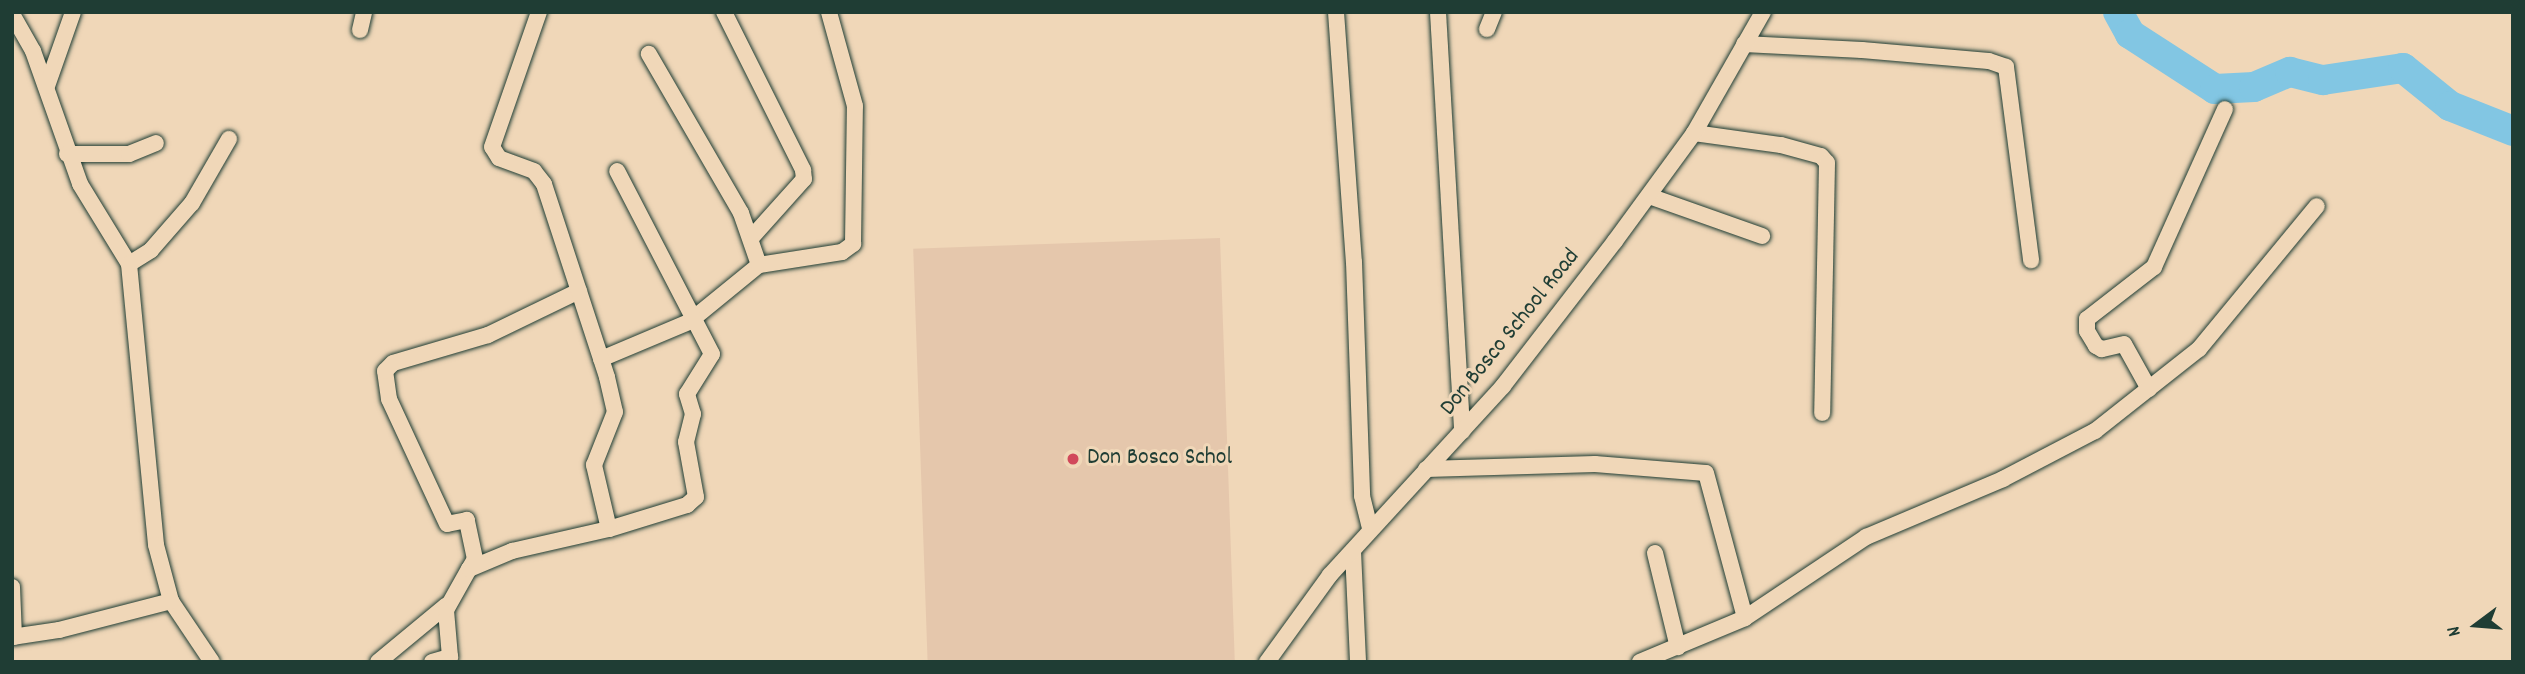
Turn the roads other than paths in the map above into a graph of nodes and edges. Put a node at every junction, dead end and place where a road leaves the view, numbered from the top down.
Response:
1 (73, 12) edge
2 (364, 12) edge
3 (539, 12) edge
4 (723, 12) edge
5 (829, 12) edge
6 (1336, 12) edge
7 (1438, 12) edge
8 (1494, 12) edge
9 (1763, 12) edge
10 (12, 14) edge
11 (1487, 29) dead end
12 (360, 30) dead end
13 (1744, 44) junction
14 (649, 54) dead end
15 (47, 86) junction
16 (2225, 109) dead end
17 (1694, 133) junction
18 (229, 139) dead end
19 (156, 143) dead end
20 (67, 154) junction
21 (617, 171) dead end
22 (1649, 196) junction
23 (2317, 206) dead end
24 (1762, 236) dead end
25 (752, 237) junction
26 (2031, 260) dead end
27 (128, 264) junction
28 (759, 265) junction
29 (579, 291) junction
30 (694, 317) junction
31 (601, 359) junction
32 (2148, 389) junction
33 (1822, 413) dead end
34 (1462, 431) junction
35 (1426, 469) junction
36 (1370, 528) junction
37 (609, 529) junction
38 (1353, 551) junction
39 (1655, 553) dead end
40 (469, 569) junction
41 (12, 587) edge
42 (171, 601) junction
43 (447, 605) junction
44 (1745, 618) junction
45 (13, 637) edge
46 (1678, 647) junction
47 (450, 659) edge
48 (212, 662) edge
49 (378, 662) edge
50 (432, 662) edge
51 (1267, 662) edge
52 (1358, 662) edge
53 (1640, 662) edge

1 - 15 street
2 - 12 street
3 - 29 street
4 - 25 street
5 - 28 street
6 - 36 street
7 - 34 street
8 - 11 street
9 - 13 street, Don Bosco School Road
10 - 15 street
13 - 17 street, Don Bosco School Road
13 - 26 street
14 - 25 street
15 - 20 street
16 - 32 street
17 - 22 street, Don Bosco School Road
17 - 33 street
18 - 27 street
19 - 20 street
20 - 27 street
21 - 30 street
22 - 24 street
22 - 34 street, Don Bosco School Road
23 - 32 street
25 - 28 street
27 - 42 street
28 - 30 street
29 - 31 street
29 - 40 street
30 - 31 street
30 - 37 street
31 - 37 street
32 - 44 street
34 - 35 street, Don Bosco School Road
35 - 36 street, Don Bosco School Road
35 - 44 street
36 - 38 street, Don Bosco School Road
37 - 40 street
38 - 51 street, Don Bosco School Road
38 - 52 street
39 - 46 street
40 - 43 street
41 - 45 street
42 - 45 street
42 - 48 street
43 - 47 street
43 - 49 street
44 - 46 street
46 - 53 street
47 - 50 street

